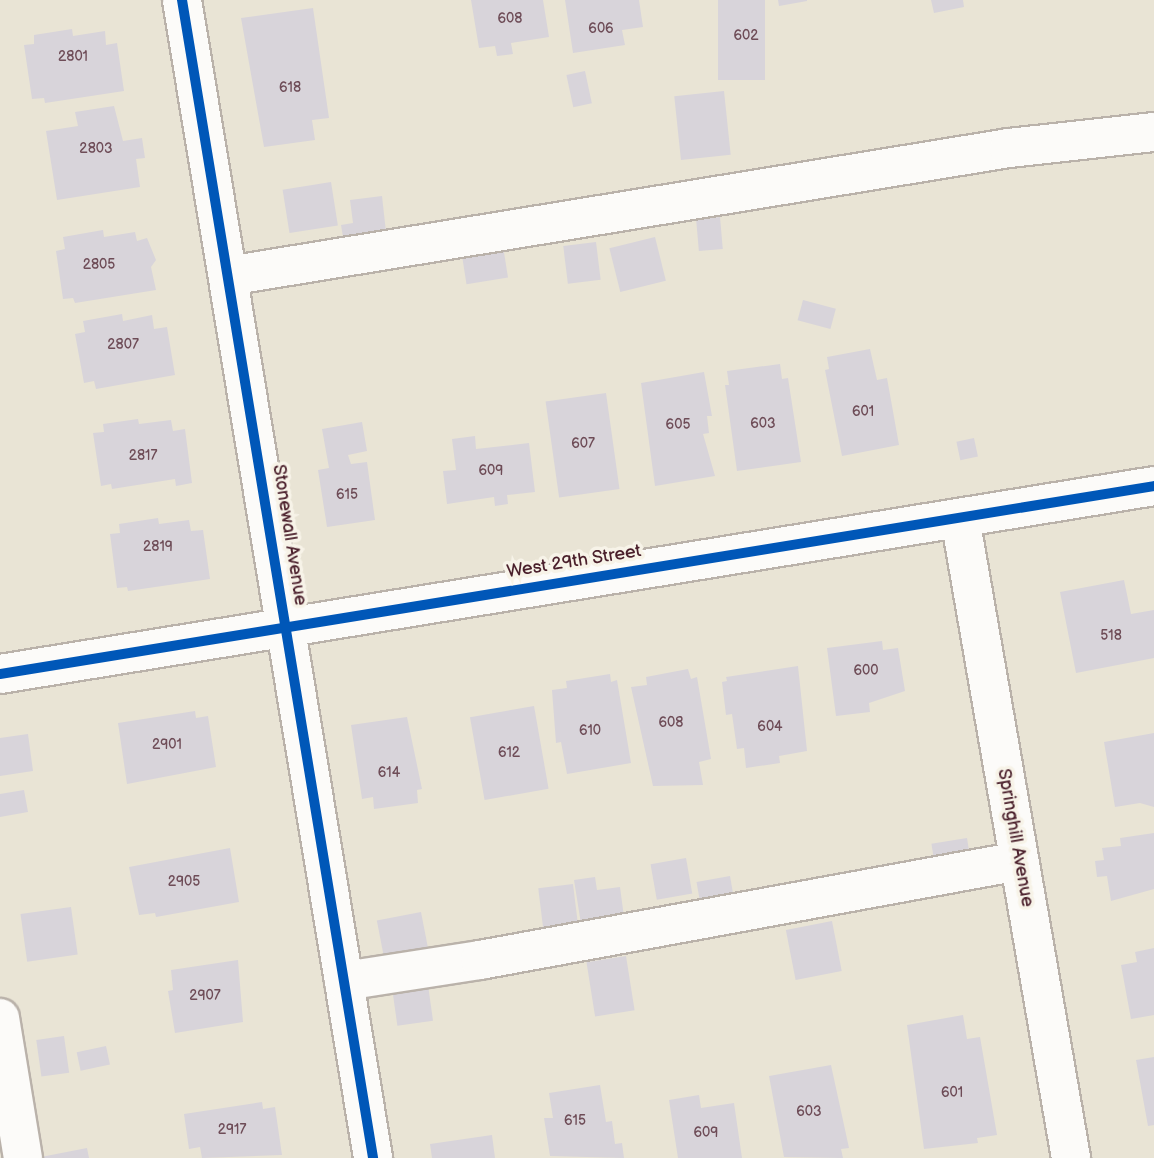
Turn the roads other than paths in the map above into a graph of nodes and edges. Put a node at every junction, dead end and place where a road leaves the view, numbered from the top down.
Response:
1 (181, 0) edge
2 (1154, 132) edge
3 (228, 276) junction
4 (1154, 486) edge
5 (960, 519) junction
6 (286, 625) junction
7 (0, 674) edge
8 (1019, 861) junction
9 (344, 981) junction
10 (0, 1018) edge
11 (23, 1158) edge
12 (373, 1158) edge
13 (1071, 1158) edge

1 - 3 street, Stonewall Avenue
2 - 3 street
3 - 6 street, Stonewall Avenue
4 - 5 street, West 29th Street
5 - 6 street, West 29th Street
5 - 8 street, Springhill Avenue
6 - 7 street, West 29th Street
6 - 9 street, Stonewall Avenue
8 - 9 street
8 - 13 street, Springhill Avenue
9 - 12 street, Stonewall Avenue
10 - 11 street

